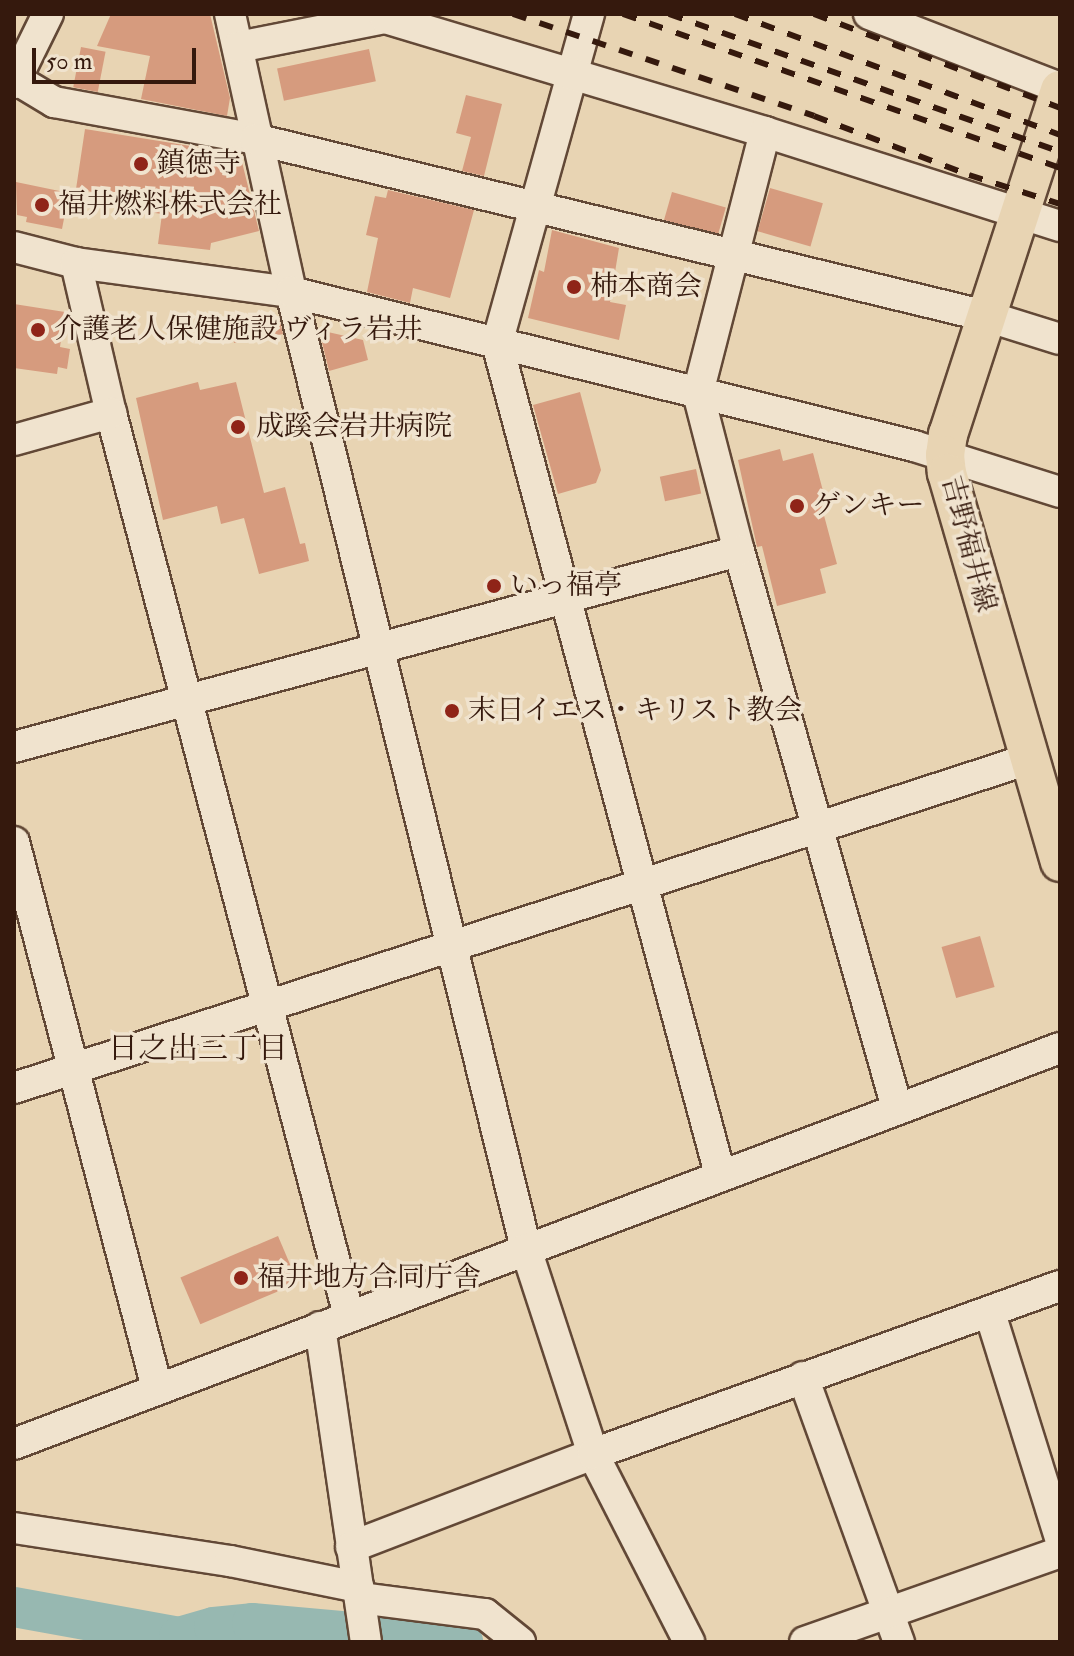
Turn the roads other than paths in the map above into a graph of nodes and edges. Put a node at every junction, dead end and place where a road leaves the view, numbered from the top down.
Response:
1 (48, 14) edge
2 (230, 14) edge
3 (589, 14) edge
4 (869, 14) edge
5 (238, 47) junction
6 (572, 75) junction
7 (15, 80) edge
8 (1060, 89) edge
9 (765, 132) junction
10 (255, 139) junction
11 (536, 207) junction
12 (1018, 212) junction
13 (1060, 226) edge
14 (14, 247) edge
15 (733, 256) junction
16 (76, 263) junction
17 (291, 292) junction
18 (986, 316) junction
19 (1060, 339) edge
20 (497, 343) junction
21 (698, 393) junction
22 (111, 413) junction
23 (14, 440) edge
24 (945, 455) junction
25 (1060, 492) edge
26 (739, 551) junction
27 (566, 600) junction
28 (378, 649) junction
29 (187, 698) junction
30 (14, 747) edge
31 (1029, 759) junction
32 (818, 828) junction
33 (14, 842) edge
34 (1060, 862) edge
35 (643, 884) junction
36 (451, 947) junction
37 (269, 1006) junction
38 (1060, 1048) edge
39 (75, 1068) junction
40 (14, 1088) edge
41 (897, 1108) junction
42 (720, 1174) junction
43 (526, 1249) junction
44 (1060, 1286) edge
45 (990, 1313) junction
46 (349, 1316) junction
47 (320, 1327) junction
48 (803, 1377) junction
49 (157, 1388) junction
50 (14, 1444) edge
51 (593, 1454) junction
52 (14, 1528) edge
53 (1060, 1538) edge
54 (351, 1547) junction
55 (1060, 1552) edge
56 (360, 1599) junction
57 (887, 1612) junction
58 (366, 1642) edge
59 (520, 1642) edge
60 (689, 1642) edge
61 (805, 1642) edge
62 (899, 1642) edge

1 - 7 street
2 - 5 street
3 - 6 street
4 - 8 street
5 - 6 street
5 - 10 street
6 - 9 street
6 - 11 street
7 - 10 street
8 - 12 main road, 吉野福井線
9 - 12 street
9 - 15 street
10 - 11 street
10 - 17 street
11 - 15 street
11 - 20 street
12 - 13 street
12 - 18 main road, 吉野福井線
14 - 16 street
15 - 18 street
15 - 21 street
16 - 17 street
16 - 22 street
17 - 20 street
17 - 28 street
18 - 19 street
18 - 24 main road, 吉野福井線
20 - 21 street
20 - 27 street
21 - 24 street
21 - 26 street
22 - 23 street
22 - 29 street
24 - 25 street
24 - 31 main road, 吉野福井線
26 - 27 street
26 - 32 street
27 - 28 street
27 - 35 street
28 - 29 street
28 - 36 street
29 - 30 street
29 - 37 street
31 - 32 street
31 - 34 main road, 吉野福井線
32 - 35 street
32 - 41 street
33 - 39 street
35 - 36 street
35 - 42 street
36 - 37 street
36 - 43 street
37 - 39 street
37 - 46 street
38 - 41 street
39 - 40 street
39 - 49 street
41 - 42 street
42 - 43 street
43 - 46 street
43 - 51 street
44 - 45 street
45 - 48 street
45 - 53 street
46 - 47 street
47 - 49 street
47 - 54 street
48 - 51 street
48 - 57 street
49 - 50 street
51 - 54 street
51 - 60 street
52 - 56 street
54 - 56 street
55 - 57 street
56 - 58 street
56 - 59 street
57 - 61 street
57 - 62 street

